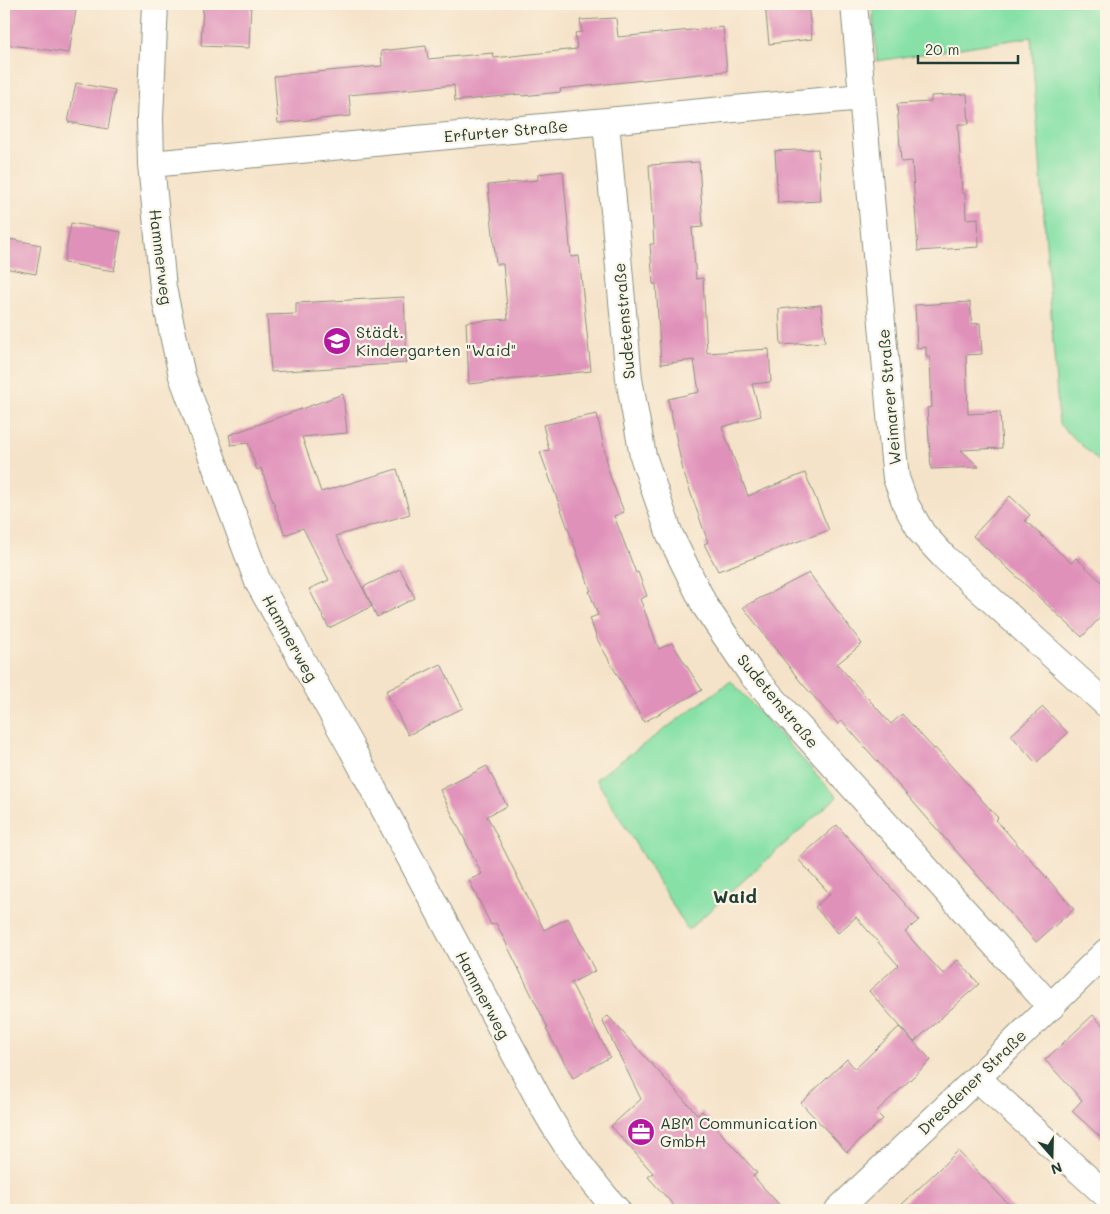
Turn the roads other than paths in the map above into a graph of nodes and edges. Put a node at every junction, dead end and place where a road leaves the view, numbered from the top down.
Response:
1 (155, 4) edge
2 (854, 4) edge
3 (862, 97) junction
4 (606, 122) junction
5 (151, 164) junction
6 (1106, 704) edge
7 (1106, 952) edge
8 (1051, 1007) junction
9 (977, 1078) junction
10 (1106, 1195) edge
11 (617, 1210) edge
12 (838, 1210) edge

1 - 5 street, Hammerweg
2 - 3 street, Weimarer Straße
3 - 4 street, Erfurter Straße
3 - 6 street, Weimarer Straße
4 - 5 street, Erfurter Straße
4 - 8 street, Sudetenstraße
5 - 11 street, Hammerweg
7 - 8 street, Dresdener Straße
8 - 9 street, Dresdener Straße
9 - 10 street
9 - 12 street, Dresdener Straße

